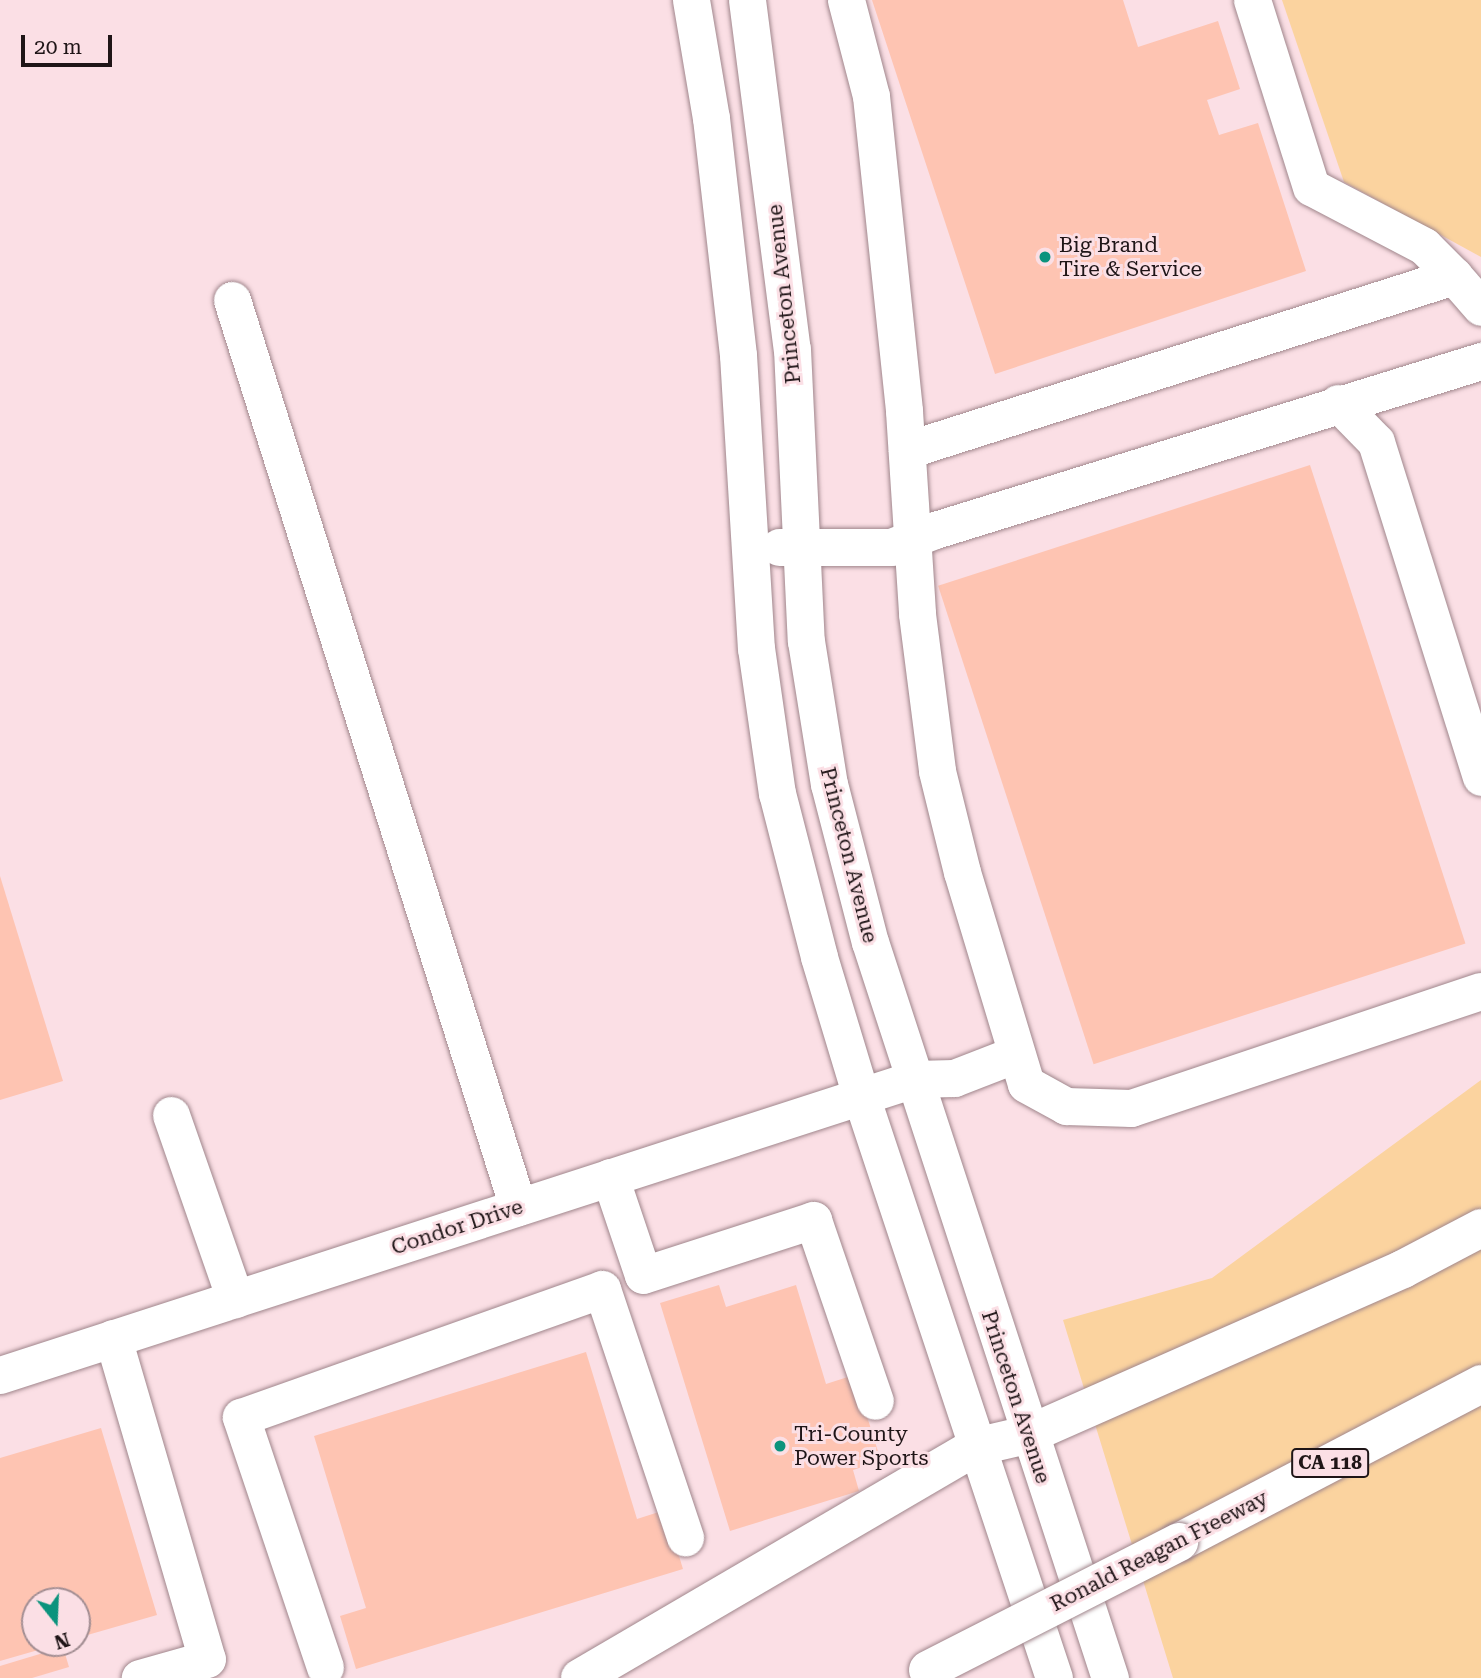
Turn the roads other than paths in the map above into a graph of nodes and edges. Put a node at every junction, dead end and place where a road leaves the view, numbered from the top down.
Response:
1 (691, 0) edge
2 (747, 0) edge
3 (846, 0) edge
4 (1252, 0) edge
5 (1454, 276) junction
6 (232, 300) dead end
7 (1481, 307) edge
8 (1481, 361) edge
9 (1338, 403) junction
10 (907, 450) junction
11 (913, 538) junction
12 (801, 546) junction
13 (750, 549) junction
14 (1481, 778) edge
15 (1481, 991) edge
16 (1016, 1054) junction
17 (914, 1079) junction
18 (861, 1097) junction
19 (172, 1115) dead end
20 (610, 1177) junction
21 (518, 1207) junction
22 (1481, 1228) edge
23 (643, 1275) junction
24 (602, 1289) junction
25 (235, 1299) junction
26 (113, 1338) junction
27 (0, 1375) edge
28 (1481, 1384) edge
29 (875, 1401) dead end
30 (1027, 1435) junction
31 (975, 1447) junction
32 (685, 1537) dead end
33 (325, 1667) dead end
34 (920, 1674) edge
35 (140, 1678) edge
36 (580, 1678) edge
37 (1054, 1678) edge
38 (1110, 1678) edge

1 - 13 street
2 - 12 street, Princeton Avenue
3 - 10 street
4 - 5 street
5 - 7 street
5 - 10 street
6 - 21 street
8 - 9 street
9 - 11 street
9 - 14 street
10 - 11 street
11 - 12 street
11 - 16 street
12 - 13 street
12 - 17 street, Princeton Avenue
13 - 18 street
15 - 16 street
16 - 17 street, Condor Drive
17 - 18 street, Condor Drive
17 - 30 street, Princeton Avenue
18 - 20 street, Condor Drive
18 - 31 street
19 - 25 street
20 - 21 street, Condor Drive
20 - 23 street
21 - 25 street, Condor Drive
22 - 30 highway
23 - 24 street
23 - 29 street
24 - 32 street
24 - 33 street
25 - 26 street, Condor Drive
26 - 27 street, Condor Drive
26 - 35 street
28 - 34 highway, Ronald Reagan Freeway / CA 118, bridge
30 - 31 highway
30 - 38 street, Princeton Avenue
31 - 36 highway
31 - 37 street

